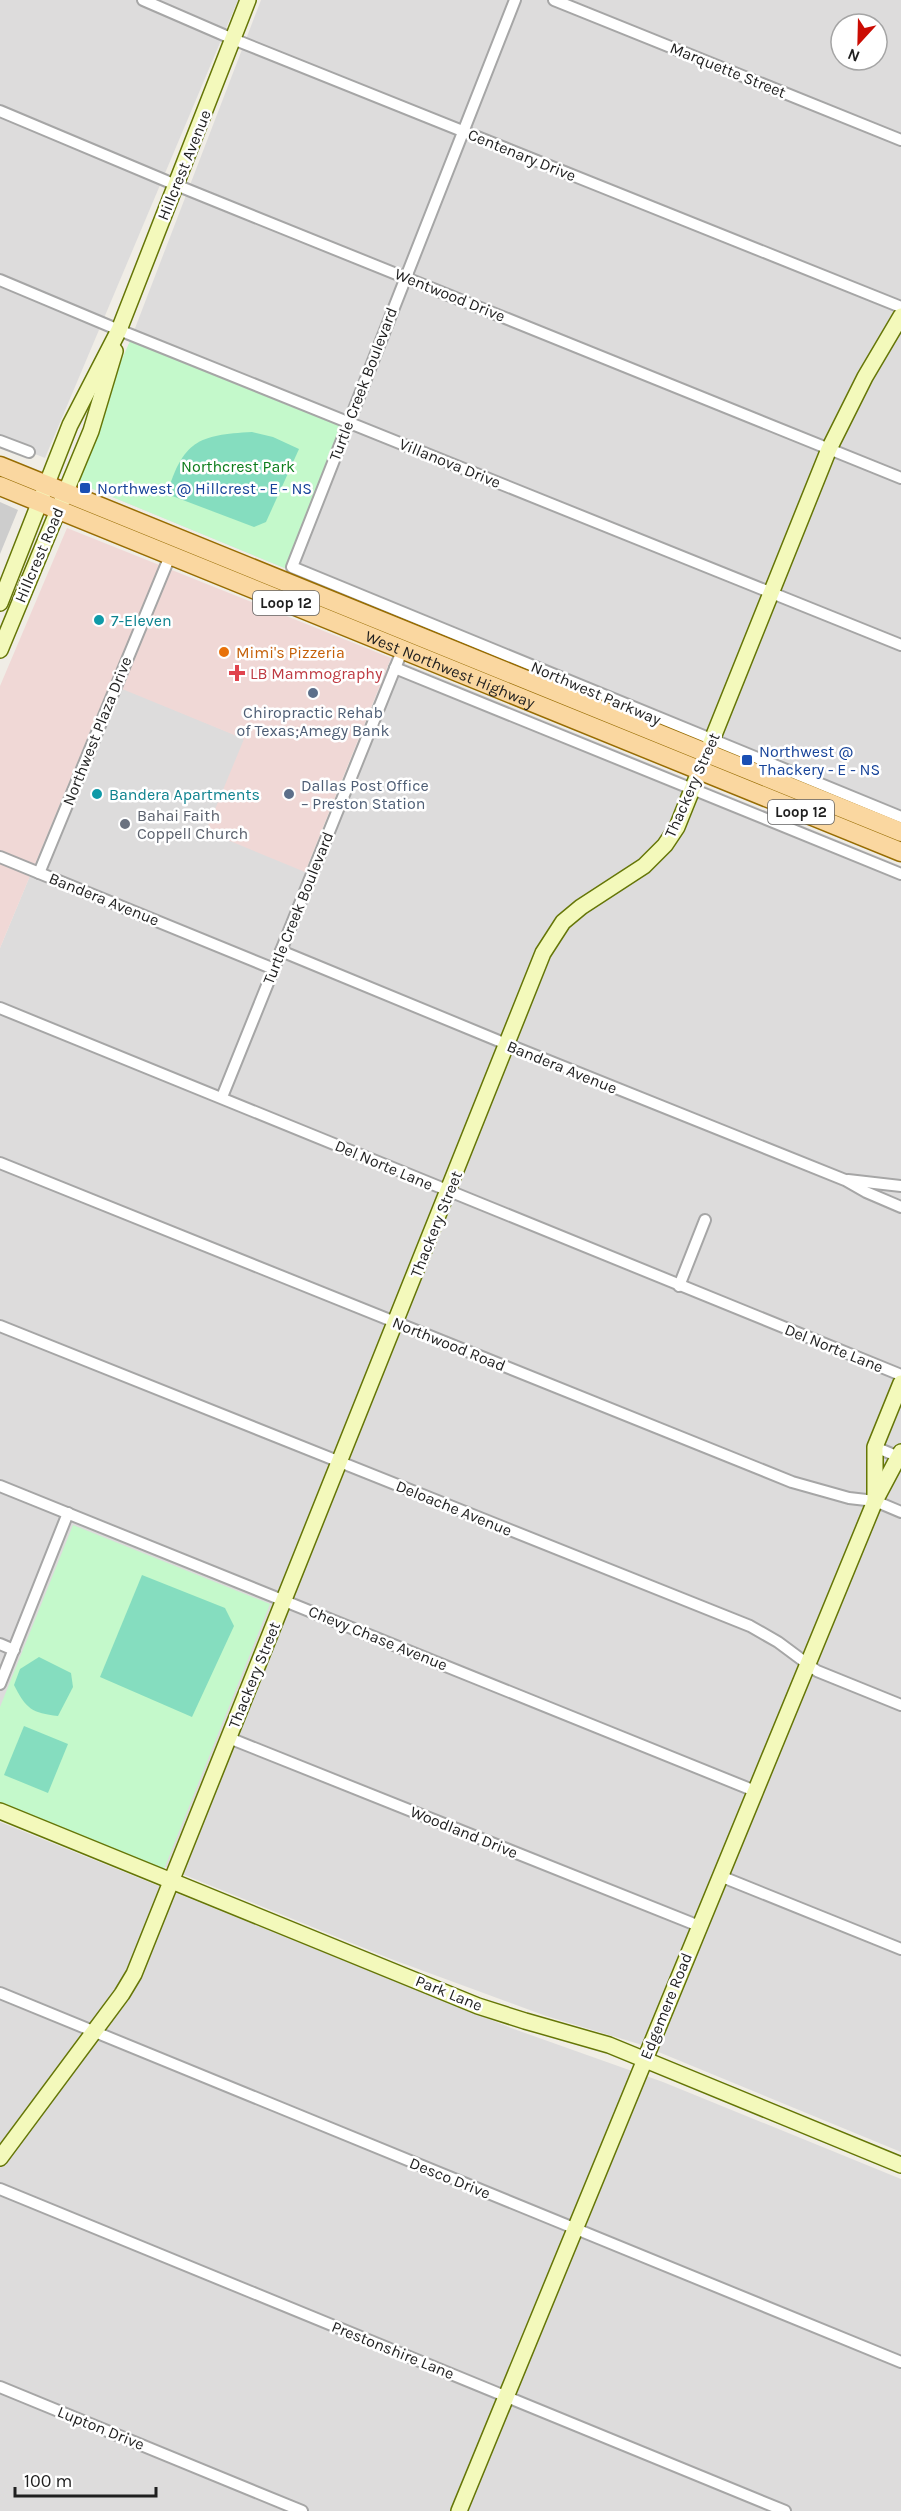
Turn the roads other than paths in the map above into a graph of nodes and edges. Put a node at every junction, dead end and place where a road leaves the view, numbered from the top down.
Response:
1 (143, 0) edge
2 (248, 0) edge
3 (515, 0) edge
4 (554, 0) edge
5 (233, 39) junction
6 (0, 111) edge
7 (463, 132) junction
8 (901, 140) edge
9 (176, 185) junction
10 (405, 277) junction
11 (0, 280) edge
12 (901, 308) edge
13 (901, 316) edge
14 (119, 330) junction
15 (348, 422) junction
16 (0, 441) edge
17 (829, 449) junction
18 (29, 452) dead end
19 (0, 466) edge
20 (901, 478) edge
21 (0, 486) edge
22 (44, 494) junction
23 (61, 501) junction
24 (170, 556) junction
25 (292, 567) joint
26 (771, 592) junction
27 (0, 603) edge
28 (410, 632) junction
29 (2, 642) edge
30 (901, 645) edge
31 (398, 659) junction
32 (707, 755) junction
33 (693, 789) junction
34 (901, 817) edge
35 (901, 832) edge
36 (901, 852) edge
37 (0, 857) edge
38 (39, 873) junction
39 (901, 874) edge
40 (281, 951) junction
41 (274, 969) junction
42 (0, 1008) edge
43 (508, 1045) junction
44 (222, 1098) junction
45 (0, 1163) edge
46 (845, 1180) junction
47 (901, 1186) edge
48 (449, 1193) junction
49 (901, 1207) edge
50 (705, 1220) dead end
51 (679, 1286) junction
52 (396, 1323) junction
53 (0, 1326) edge
54 (901, 1376) edge
55 (901, 1383) edge
56 (875, 1447) junction
57 (900, 1454) edge
58 (339, 1463) junction
59 (0, 1486) edge
60 (875, 1501) junction
61 (901, 1512) edge
62 (68, 1513) junction
63 (284, 1600) junction
64 (0, 1644) edge
65 (14, 1650) junction
66 (809, 1664) junction
67 (0, 1684) edge
68 (901, 1705) edge
69 (229, 1737) junction
70 (755, 1791) junction
71 (0, 1811) edge
72 (720, 1876) junction
73 (171, 1882) junction
74 (699, 1926) junction
75 (901, 1949) edge
76 (0, 1992) edge
77 (95, 2032) junction
78 (644, 2059) junction
79 (0, 2158) edge
80 (901, 2165) edge
81 (0, 2189) edge
82 (574, 2229) junction
83 (901, 2362) edge
84 (0, 2387) edge
85 (506, 2396) junction
86 (302, 2511) edge
87 (459, 2511) edge
88 (785, 2511) edge

1 - 5 street, Centenary Drive
2 - 5 street, Hillcrest Avenue
3 - 7 street, Turtle Creek Boulevard
4 - 8 street, Marquette Street
5 - 7 street, Centenary Drive
5 - 9 street, Hillcrest Avenue
6 - 9 street, Wentwood Drive
7 - 10 street, Turtle Creek Boulevard
7 - 12 street, Centenary Drive
9 - 10 street, Wentwood Drive
9 - 14 street, Hillcrest Avenue
10 - 15 street, Turtle Creek Boulevard
10 - 17 street, Wentwood Drive
11 - 14 street, Villanova Drive
13 - 17 street, Thackery Street
14 - 15 street, Villanova Drive
14 - 22 street, Hillcrest Avenue
14 - 23 street, Hillcrest Avenue
15 - 25 street, Turtle Creek Boulevard
15 - 26 street, Villanova Drive
16 - 18 street
17 - 20 street, Wentwood Drive
17 - 26 street, Thackery Street
19 - 22 main road, West Northwest Highway / Loop 12
21 - 22 main road, West Northwest Highway / Loop 12
22 - 23 main road, West Northwest Highway / Loop 12
22 - 27 street, Hillcrest Road
23 - 24 main road, West Northwest Highway / Loop 12
23 - 28 main road, West Northwest Highway / Loop 12
23 - 29 street, Hillcrest Road
24 - 31 main road, West Northwest Highway / Loop 12
24 - 38 street, Northwest Plaza Drive
25 - 32 street, Northwest Parkway
26 - 30 street, Villanova Drive
26 - 32 street, Thackery Street
28 - 31 main road
28 - 32 main road, West Northwest Highway / Loop 12
31 - 32 main road, West Northwest Highway / Loop 12
31 - 33 street
31 - 40 street, Turtle Creek Boulevard
32 - 33 street, Thackery Street
32 - 34 street, Northwest Parkway
32 - 35 main road, West Northwest Highway / Loop 12
32 - 36 main road, West Northwest Highway / Loop 12
33 - 39 street
33 - 43 street, Thackery Street
37 - 38 street, Bandera Avenue
38 - 41 street, Bandera Avenue
40 - 41 street, Turtle Creek Boulevard
40 - 43 street, Bandera Avenue
41 - 44 street, Turtle Creek Boulevard
42 - 44 street, Del Norte Lane
43 - 46 street, Bandera Avenue
43 - 48 street, Thackery Street
44 - 48 street, Del Norte Lane
45 - 52 street, Northwood Road
46 - 47 street, Bandera Avenue
46 - 49 street, Bandera Avenue
48 - 51 street, Del Norte Lane
48 - 52 street, Thackery Street
50 - 51 street
51 - 54 street, Del Norte Lane
52 - 58 street, Thackery Street
52 - 60 street, Northwood Road
53 - 58 street, Deloache Avenue
55 - 56 street, Edgemere Road
56 - 57 street
56 - 60 street, Edgemere Road
57 - 60 street, Edgemere Road
58 - 63 street, Thackery Street
58 - 66 street, Deloache Avenue
59 - 62 street, Chevy Chase Avenue
60 - 61 street, Northwood Road
60 - 66 street, Edgemere Road
62 - 63 street, Chevy Chase Avenue
62 - 65 street
63 - 69 street, Thackery Street
63 - 70 street, Chevy Chase Avenue
64 - 65 street
65 - 67 street
66 - 68 street, Deloache Avenue
66 - 70 street, Edgemere Road
69 - 73 street, Thackery Street
69 - 74 street, Woodland Drive
70 - 72 street, Edgemere Road
71 - 73 street, Park Lane
72 - 74 street, Edgemere Road
72 - 75 street
73 - 77 street, Thackery Street
73 - 78 street, Park Lane
74 - 78 street, Edgemere Road
76 - 77 street, Desco Drive
77 - 79 street, Thackery Street
77 - 82 street, Desco Drive
78 - 80 street, Park Lane
78 - 82 street, Edgemere Road
81 - 85 street, Prestonshire Lane
82 - 83 street, Desco Drive
82 - 85 street, Edgemere Road
84 - 86 street, Lupton Drive
85 - 87 street, Edgemere Road
85 - 88 street, Prestonshire Lane

